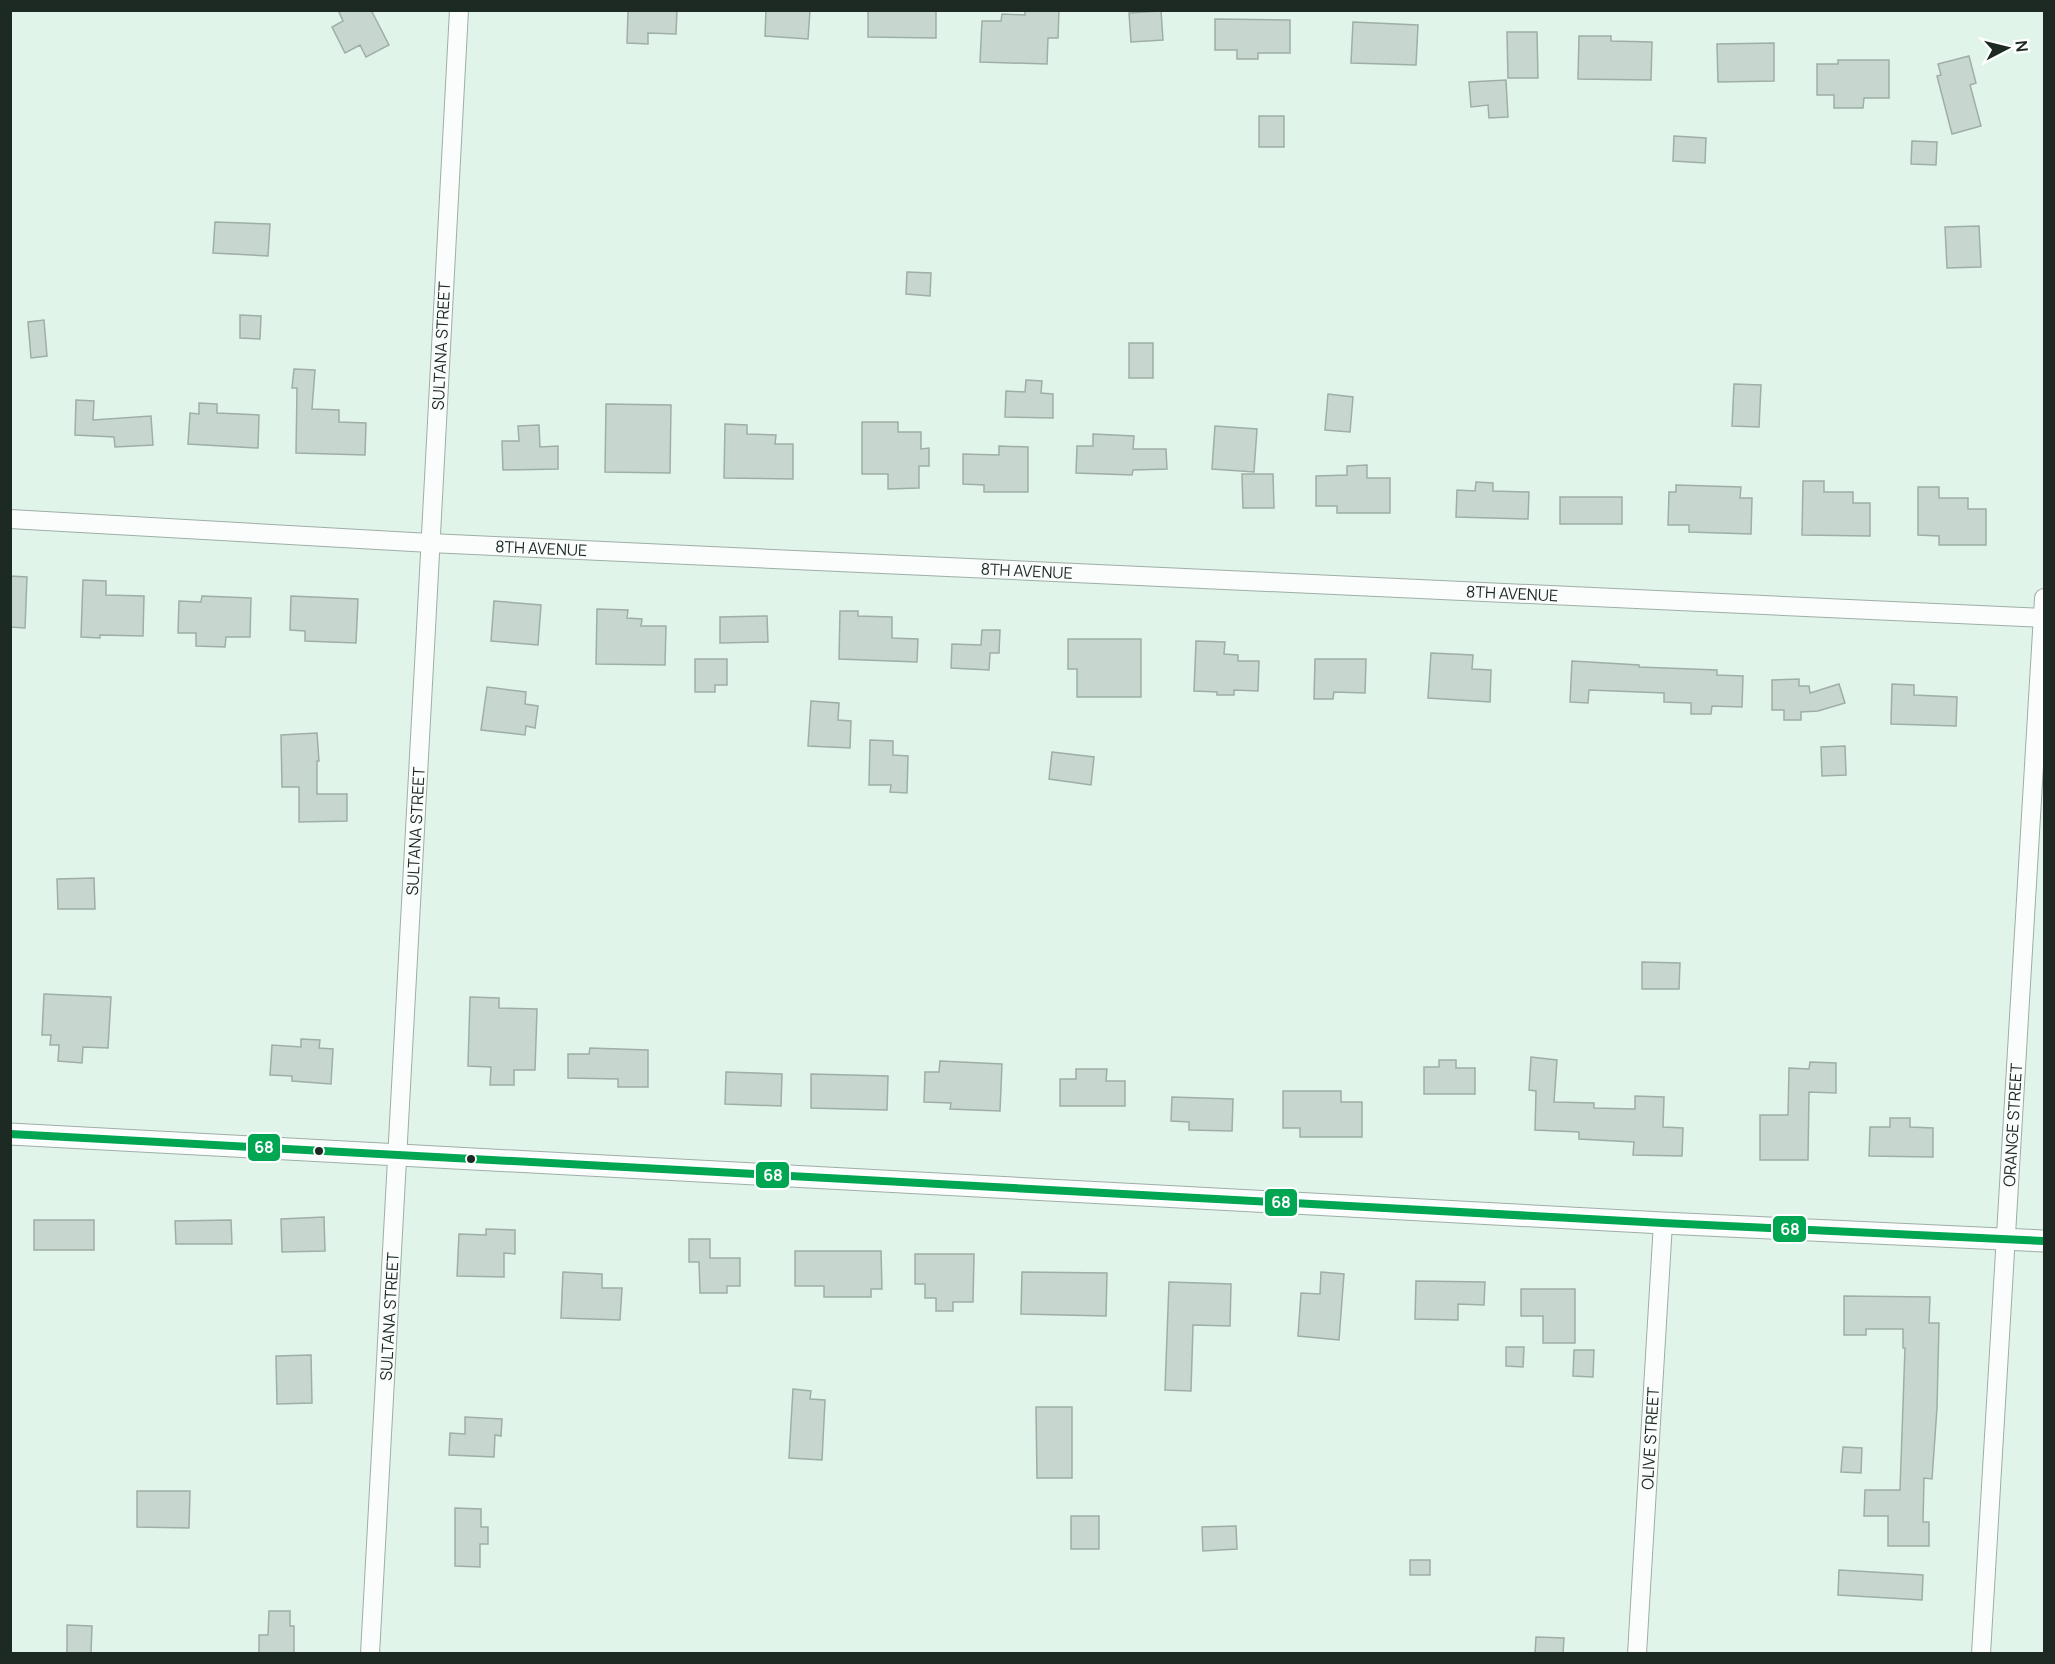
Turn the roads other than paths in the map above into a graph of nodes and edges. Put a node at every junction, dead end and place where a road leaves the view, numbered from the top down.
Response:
1 (459, 10) edge
2 (10, 519) edge
3 (430, 543) junction
4 (2044, 598) edge
5 (2044, 618) edge
6 (10, 1134) edge
7 (399, 1155) junction
8 (1664, 1223) junction
9 (2006, 1239) junction
10 (2044, 1241) edge
11 (370, 1653) edge
12 (1637, 1653) edge
13 (1981, 1653) edge

1 - 3 street, SULTANA STREET
2 - 3 street, 8TH AVENUE
3 - 5 street, 8TH AVENUE
3 - 7 street, SULTANA STREET
4 - 5 street, ORANGE STREET
5 - 9 street, ORANGE STREET
6 - 7 street
7 - 8 street
7 - 11 street, SULTANA STREET
8 - 9 street
8 - 12 street, OLIVE STREET
9 - 10 street
9 - 13 street, ORANGE STREET

